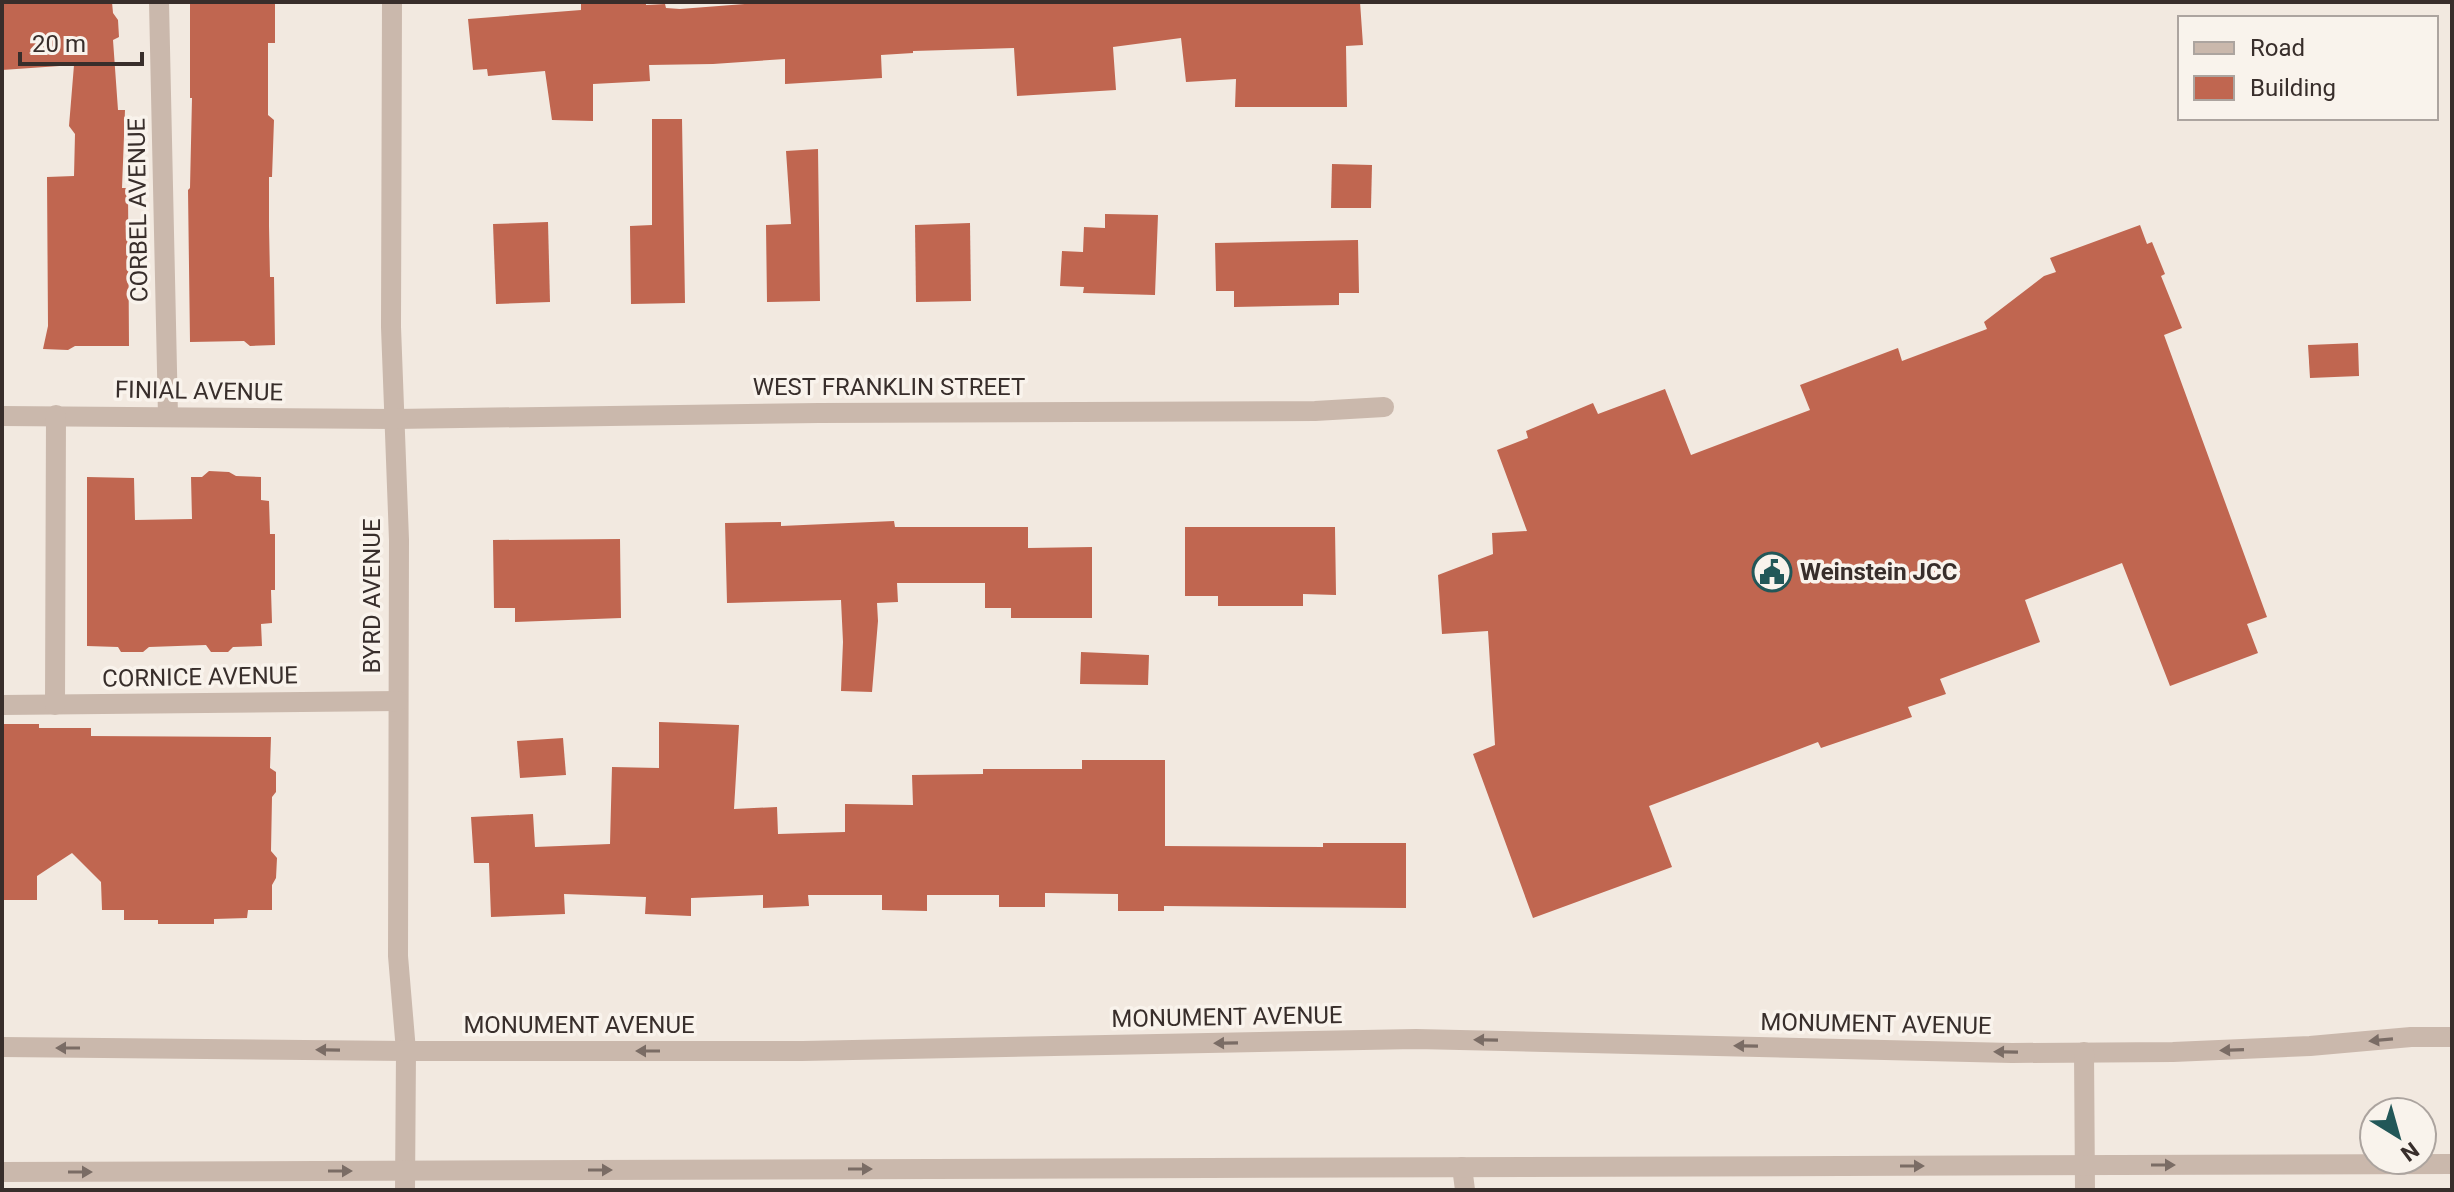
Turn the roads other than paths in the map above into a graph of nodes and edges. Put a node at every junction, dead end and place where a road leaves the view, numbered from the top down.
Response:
1 (159, 2) edge
2 (392, 2) edge
3 (1384, 407) dead end
4 (56, 415) junction
5 (2, 416) edge
6 (168, 416) junction
7 (395, 419) junction
8 (398, 701) junction
9 (2, 705) edge
10 (55, 705) junction
11 (2452, 1037) edge
12 (2, 1047) edge
13 (406, 1051) junction
14 (2084, 1052) junction
15 (2452, 1164) edge
16 (2085, 1165) junction
17 (1462, 1167) junction
18 (2, 1172) edge
19 (404, 1180) edge
20 (1465, 1190) edge
21 (2085, 1190) edge

1 - 6 street, CORBEL AVENUE
2 - 7 street, BYRD AVENUE
3 - 7 street, WEST FRANKLIN STREET
4 - 5 street, FINIAL AVENUE
4 - 6 street, FINIAL AVENUE
4 - 10 street
6 - 7 street, FINIAL AVENUE
7 - 8 street, BYRD AVENUE
8 - 10 street, CORNICE AVENUE
8 - 13 street, BYRD AVENUE
9 - 10 street, CORNICE AVENUE
11 -> 14 street, MONUMENT AVENUE
13 -> 12 street, MONUMENT AVENUE
14 -> 13 street, MONUMENT AVENUE
13 - 19 street, BYRD AVENUE
14 - 16 street
16 -> 15 street
17 -> 16 street
16 - 21 street
19 -> 17 street
17 - 20 street
18 -> 19 street

